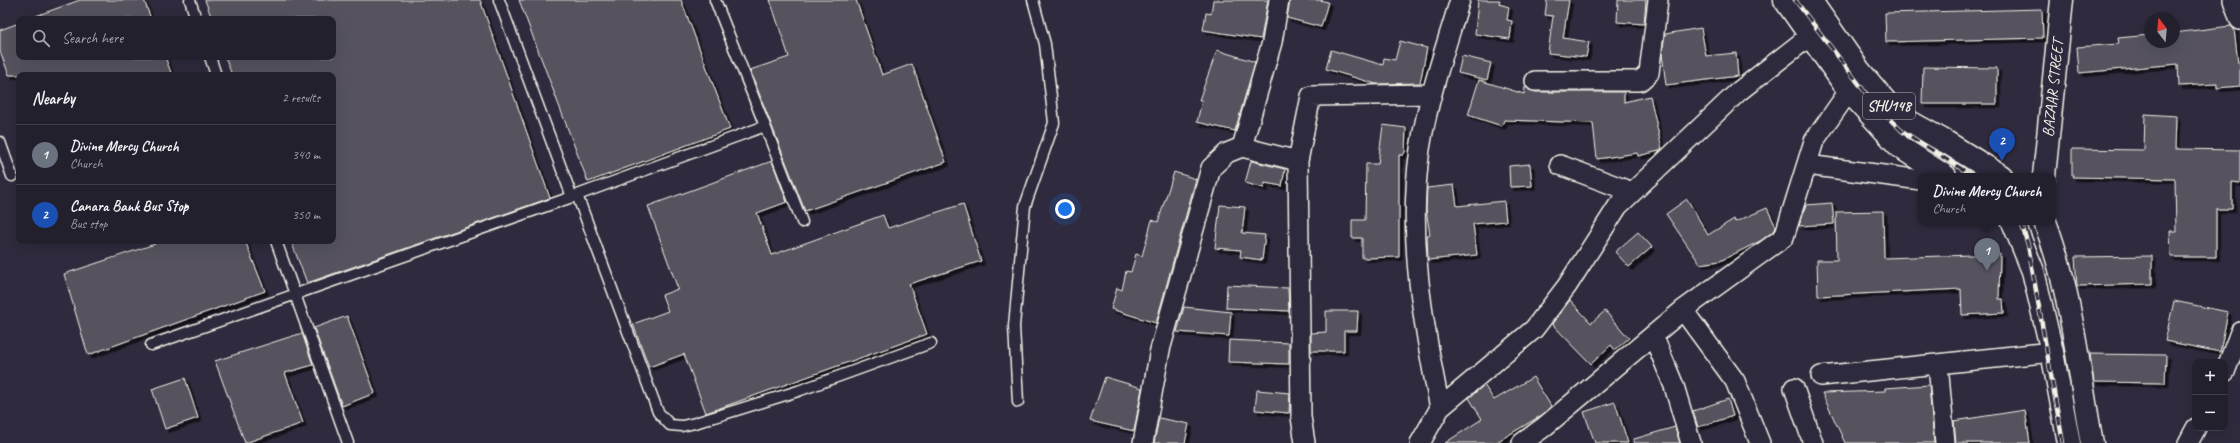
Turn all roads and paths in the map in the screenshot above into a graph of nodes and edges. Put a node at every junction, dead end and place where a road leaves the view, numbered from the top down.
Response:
1 (190, 0) edge
2 (499, 0) edge
3 (715, 0) edge
4 (1033, 0) edge
5 (1279, 0) edge
6 (1460, 0) edge
7 (1658, 0) edge
8 (1785, 0) edge
9 (1810, 0) edge
10 (2062, 0) edge
11 (2233, 0) edge
12 (195, 16) edge
13 (2240, 20) edge
14 (1811, 35) junction
15 (211, 60) edge
16 (215, 72) edge
17 (1535, 80) dead end
18 (1849, 91) junction
19 (1432, 94) junction
20 (765, 126) junction
21 (0, 142) edge
22 (1242, 147) junction
23 (1298, 161) junction
24 (1560, 165) dead end
25 (1807, 165) junction
26 (1940, 173) edge
27 (1995, 173) edge
28 (2044, 173) edge
29 (12, 176) dead end
30 (1918, 180) edge
31 (1632, 192) junction
32 (575, 196) junction
33 (802, 222) dead end
34 (2015, 225) edge
35 (2046, 225) edge
36 (277, 244) edge
37 (295, 294) junction
38 (1683, 310) junction
39 (2240, 332) edge
40 (1653, 336) junction
41 (931, 343) dead end
42 (151, 345) dead end
43 (2052, 352) junction
44 (1938, 364) junction
45 (2228, 364) edge
46 (1821, 376) dead end
47 (1794, 388) dead end
48 (1018, 402) dead end
49 (1440, 408) junction
50 (2194, 431) edge
51 (348, 443) edge
52 (1143, 443) edge
53 (1305, 443) edge
54 (1420, 443) edge
55 (1522, 443) edge
56 (1691, 443) edge
57 (1760, 443) edge
58 (1813, 443) edge
59 (1945, 443) edge
60 (2069, 443) edge
61 (2092, 443) edge
62 (2188, 443) edge

1 - 12 lane
2 - 32 lane
3 - 20 lane
4 - 48 lane
5 - 22 street
6 - 19 street
7 - 17 street
8 - 14 main road, SHU148
9 - 27 main road, SHU148
10 - 28 main road, BAZAAR STREET
11 - 13 street
14 - 18 main road, SHU148
14 - 31 street
15 - 16 lane
18 - 25 street
18 - 26 main road, SHU148
19 - 23 street
19 - 49 street
20 - 32 lane
20 - 33 lane
21 - 29 lane
22 - 23 street
22 - 52 street
23 - 53 street
24 - 31 street
25 - 30 street
25 - 38 street
31 - 49 street
32 - 37 lane
32 - 41 lane
34 - 43 main road
35 - 61 main road
36 - 37 lane
37 - 42 lane
37 - 51 lane
38 - 40 street
38 - 57 street
39 - 45 street
40 - 55 street
40 - 56 street
43 - 44 street
43 - 60 main road
44 - 46 street
44 - 59 street
47 - 58 street
49 - 54 street
50 - 62 street

